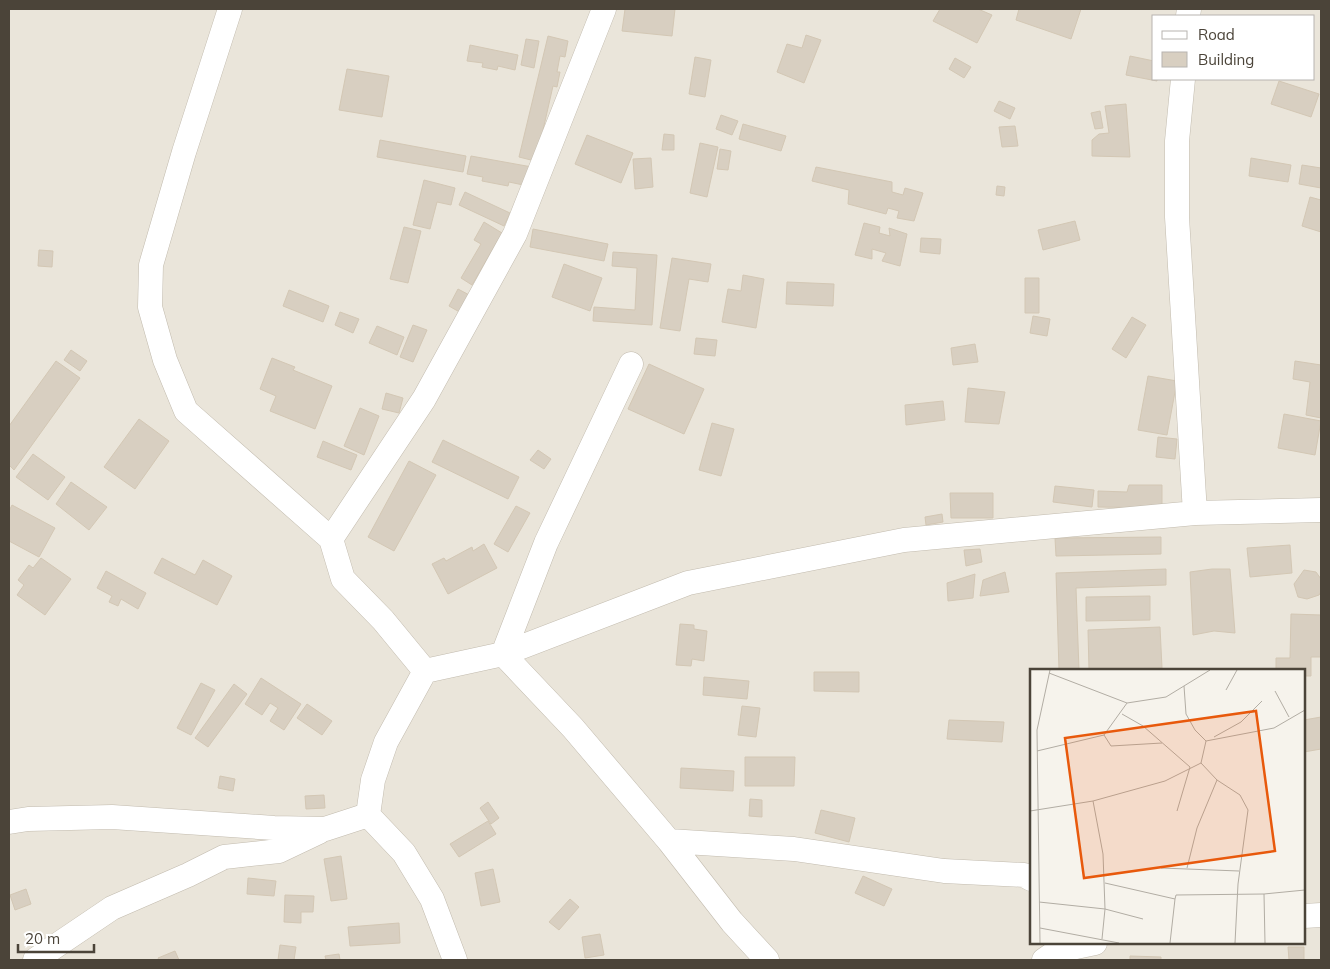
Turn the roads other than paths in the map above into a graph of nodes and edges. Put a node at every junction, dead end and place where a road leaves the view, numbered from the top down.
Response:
1 (230, 9) edge
2 (604, 9) edge
3 (1183, 80) edge
4 (631, 364) dead end
5 (1321, 510) edge
6 (1195, 513) junction
7 (331, 539) junction
8 (503, 654) junction
9 (425, 671) junction
10 (368, 815) junction
11 (9, 822) edge
12 (325, 829) junction
13 (668, 841) junction
14 (1030, 878) edge
15 (1321, 915) edge
16 (1305, 916) edge
17 (1090, 944) edge
18 (1052, 951) edge
19 (35, 960) edge
20 (454, 960) edge
21 (767, 960) edge

1 - 7 street
2 - 7 street
3 - 6 street
4 - 8 street
5 - 6 street
6 - 8 street
7 - 9 street
8 - 9 street
8 - 13 street
9 - 10 street
10 - 12 street
10 - 20 street
11 - 12 street
12 - 19 street
13 - 14 street
13 - 21 street
15 - 16 street
17 - 18 street

